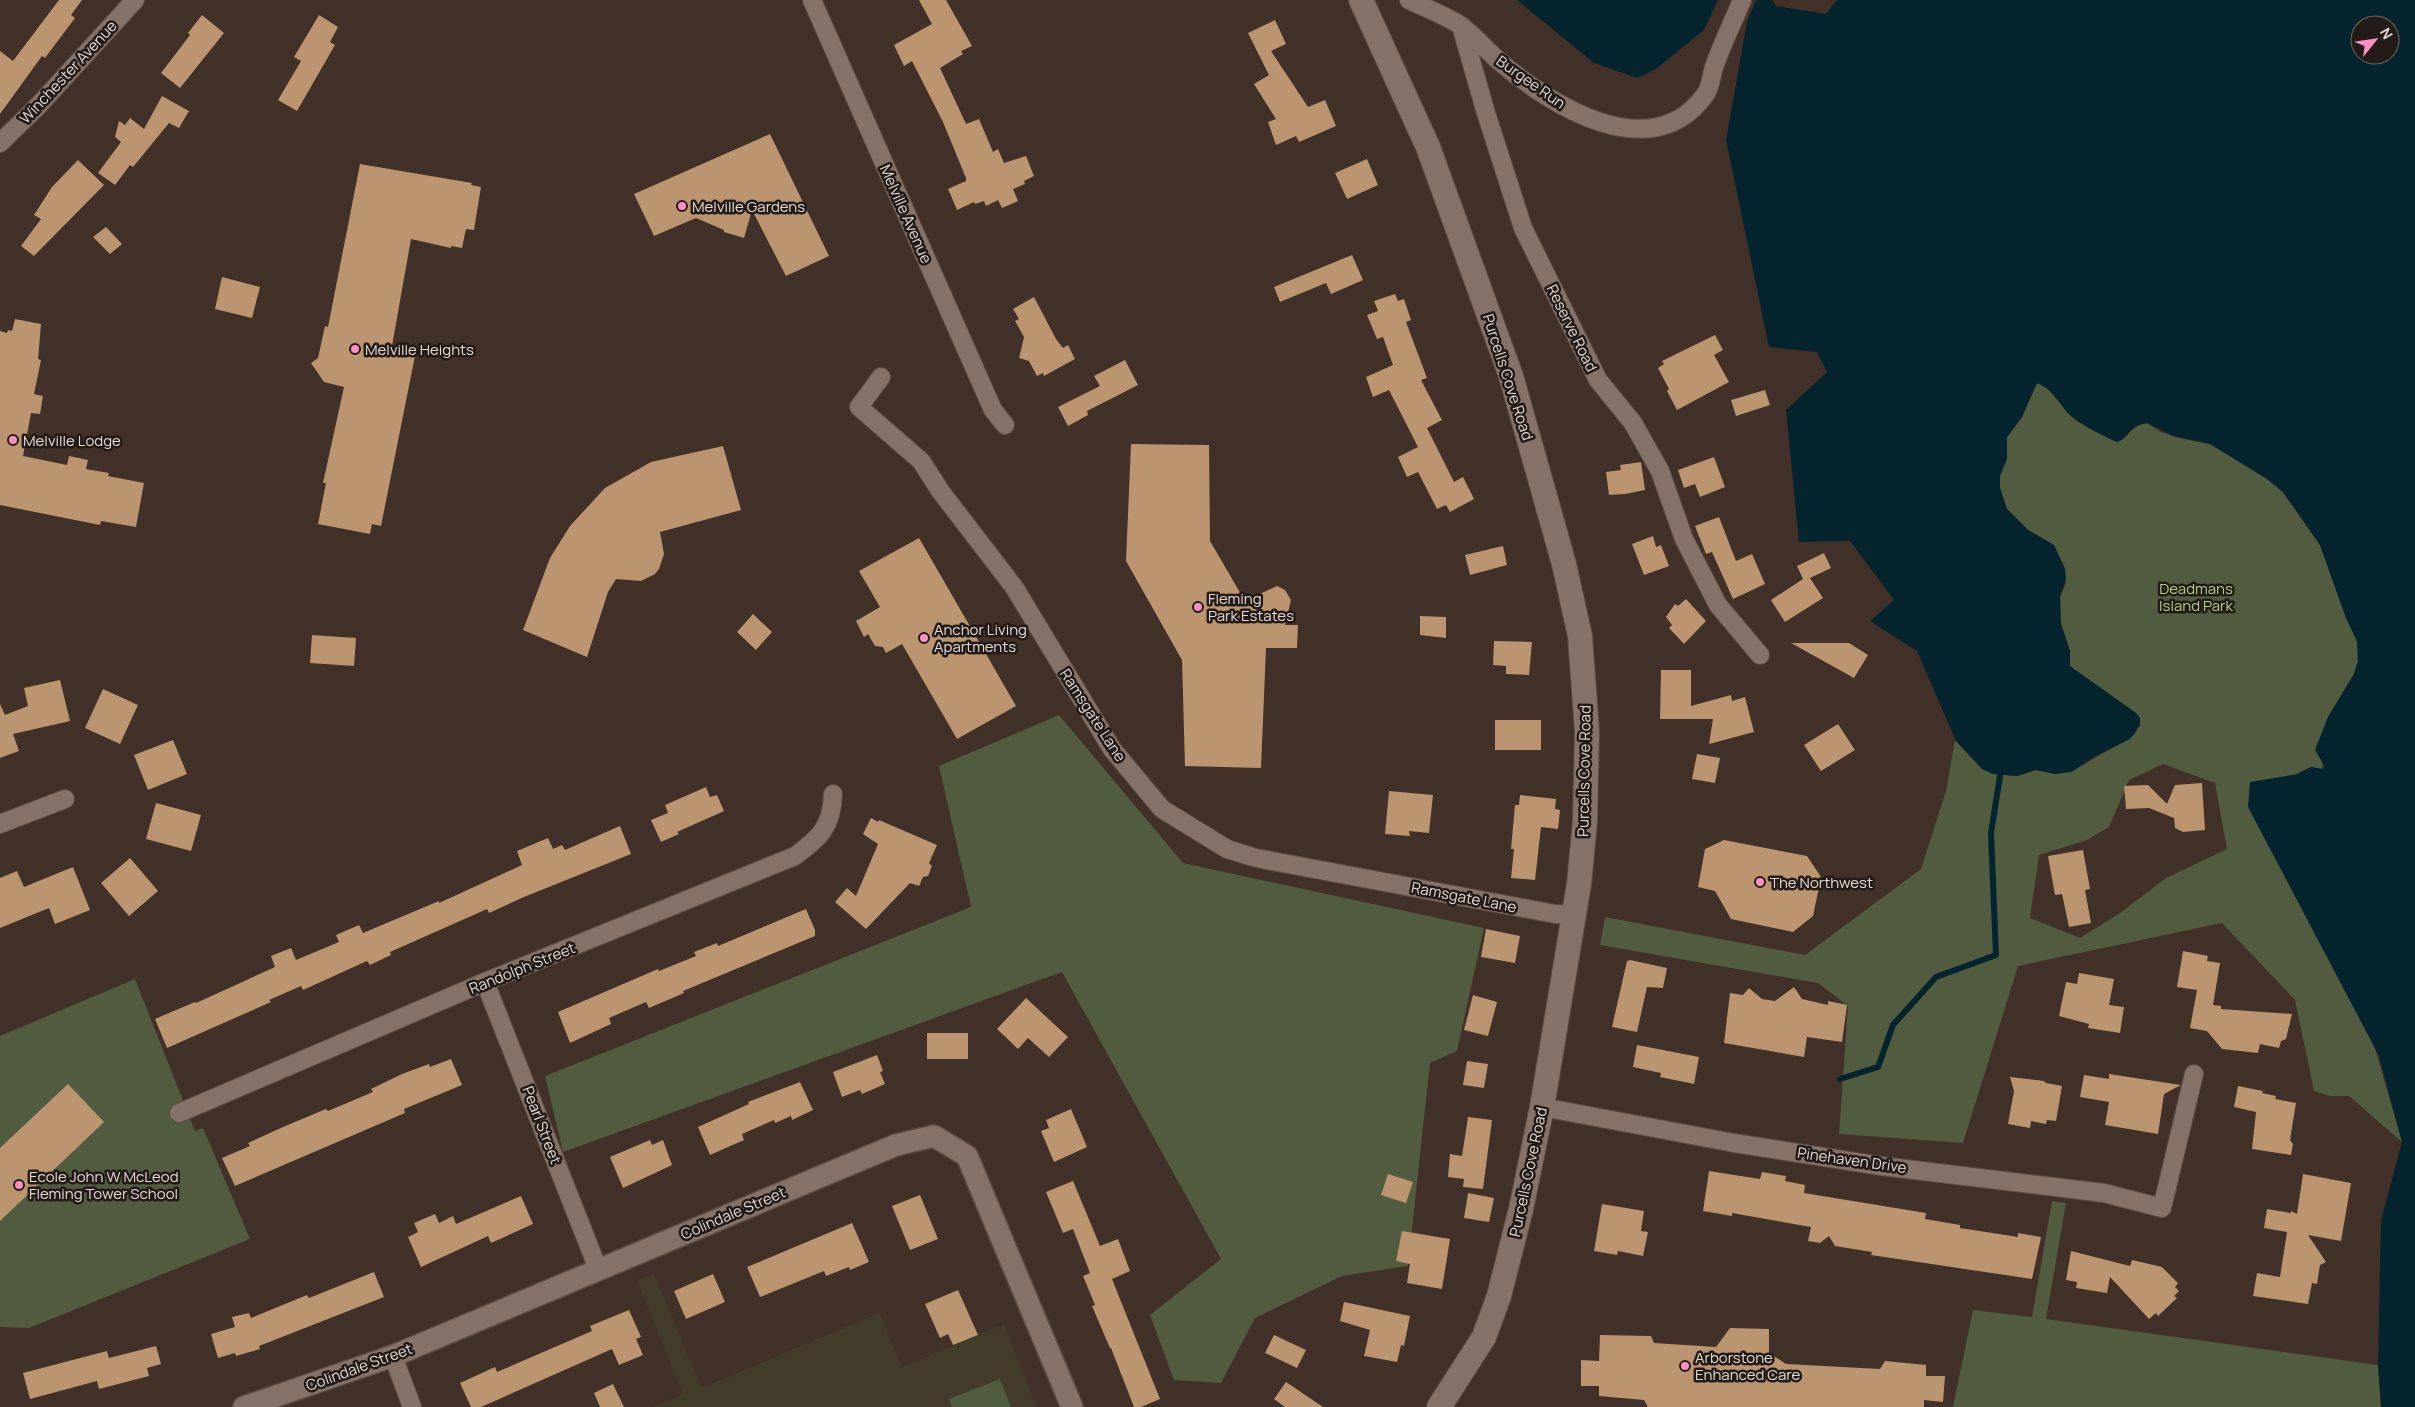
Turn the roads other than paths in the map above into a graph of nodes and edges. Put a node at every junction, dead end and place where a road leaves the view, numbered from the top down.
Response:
1 (135, 0) edge
2 (812, 0) edge
3 (1361, 0) edge
4 (1409, 0) edge
5 (1742, 0) edge
6 (1461, 26) junction
7 (0, 143) edge
8 (881, 377) dead end
9 (1005, 425) dead end
10 (1760, 655) dead end
11 (833, 794) dead end
12 (65, 799) dead end
13 (0, 824) edge
14 (1574, 915) junction
15 (486, 982) junction
16 (2194, 1074) dead end
17 (1542, 1108) junction
18 (179, 1113) dead end
19 (598, 1269) junction
20 (393, 1356) junction
21 (244, 1407) edge
22 (412, 1407) edge
23 (1072, 1407) edge
24 (1439, 1407) edge

1 - 7 street, Winchester Avenue
2 - 9 street, Melville Avenue
3 - 14 main road, Purcells Cove Road
4 - 6 street
5 - 6 street, Burgee Run
6 - 10 street, Reserve Road
8 - 14 street, Ramsgate Lane
11 - 15 street, Randolph Street
12 - 13 street
14 - 17 main road, Purcells Cove Road
15 - 18 street, Randolph Street
15 - 19 street, Pearl Street
16 - 17 street, Pinehaven Drive
17 - 24 main road, Purcells Cove Road
19 - 20 street, Colindale Street
19 - 23 street, Colindale Street
20 - 21 street, Colindale Street
20 - 22 street

